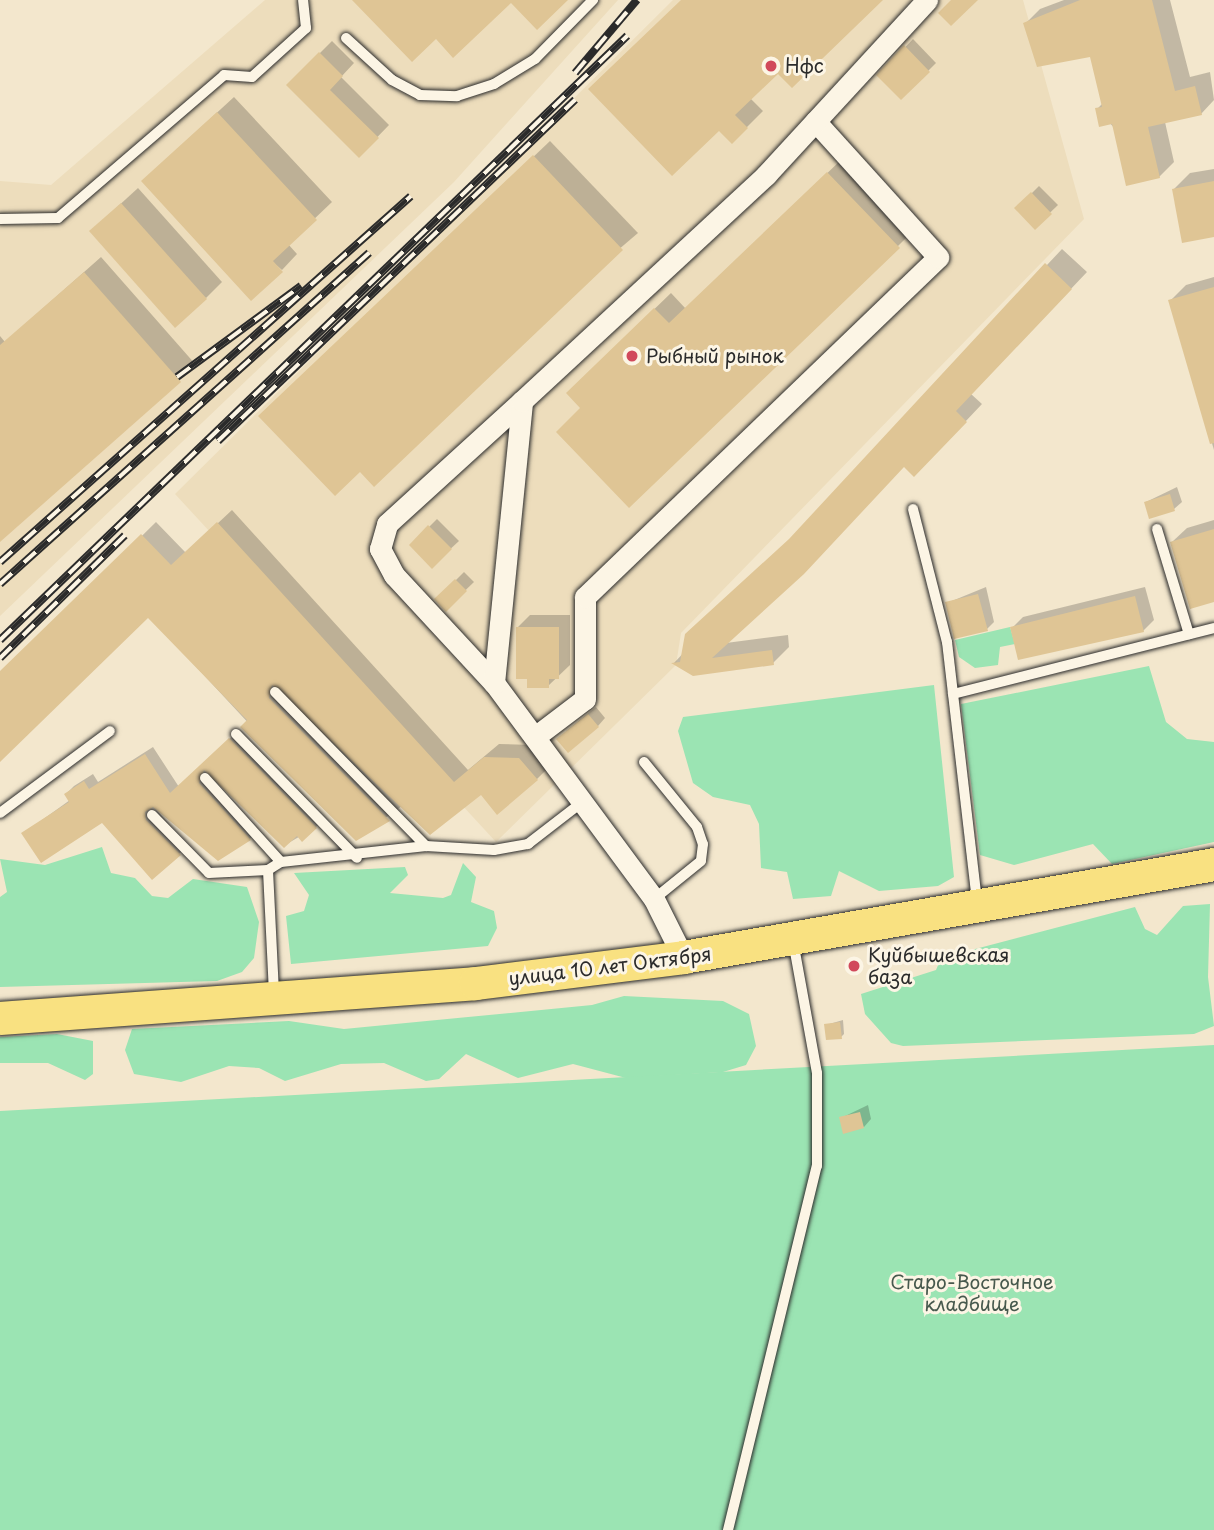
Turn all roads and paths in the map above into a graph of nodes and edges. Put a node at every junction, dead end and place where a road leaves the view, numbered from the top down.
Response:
1 (303, 0) edge
2 (593, 0) edge
3 (927, 0) edge
4 (346, 38) dead end
5 (815, 121) junction
6 (0, 219) edge
7 (522, 401) junction
8 (913, 509) dead end
9 (1157, 528) dead end
10 (1214, 628) edge
11 (1189, 634) junction
12 (494, 683) junction
13 (275, 692) dead end
14 (953, 694) junction
15 (110, 732) dead end
16 (236, 734) dead end
17 (536, 736) junction
18 (644, 762) dead end
19 (205, 778) dead end
20 (585, 800) junction
21 (0, 813) edge
22 (152, 815) dead end
23 (426, 846) junction
24 (357, 858) junction
25 (281, 862) junction
26 (1214, 864) edge
27 (268, 870) junction
28 (654, 899) junction
29 (978, 908) junction
30 (792, 940) junction
31 (683, 957) junction
32 (274, 1000) junction
33 (0, 1018) edge
34 (728, 1530) edge

1 - 6 lane
2 - 4 lane
3 - 5 street
5 - 7 street
5 - 17 street
7 - 12 street
7 - 12 street
8 - 14 lane
9 - 11 lane
10 - 11 lane
11 - 14 lane
12 - 17 street
13 - 23 lane
14 - 29 lane
15 - 21 lane
16 - 24 lane
17 - 20 street
18 - 28 lane
19 - 25 lane
20 - 23 lane
20 - 28 street
22 - 27 lane
23 - 24 lane
24 - 25 lane
25 - 27 lane
26 - 29 main road, улица 10 лет Октября
27 - 32 lane
28 - 31 street
29 - 30 main road, улица 10 лет Октября
30 - 31 main road, улица 10 лет Октября
30 - 34 lane
31 - 32 main road, улица 10 лет Октября
32 - 33 main road, улица 10 лет Октября

